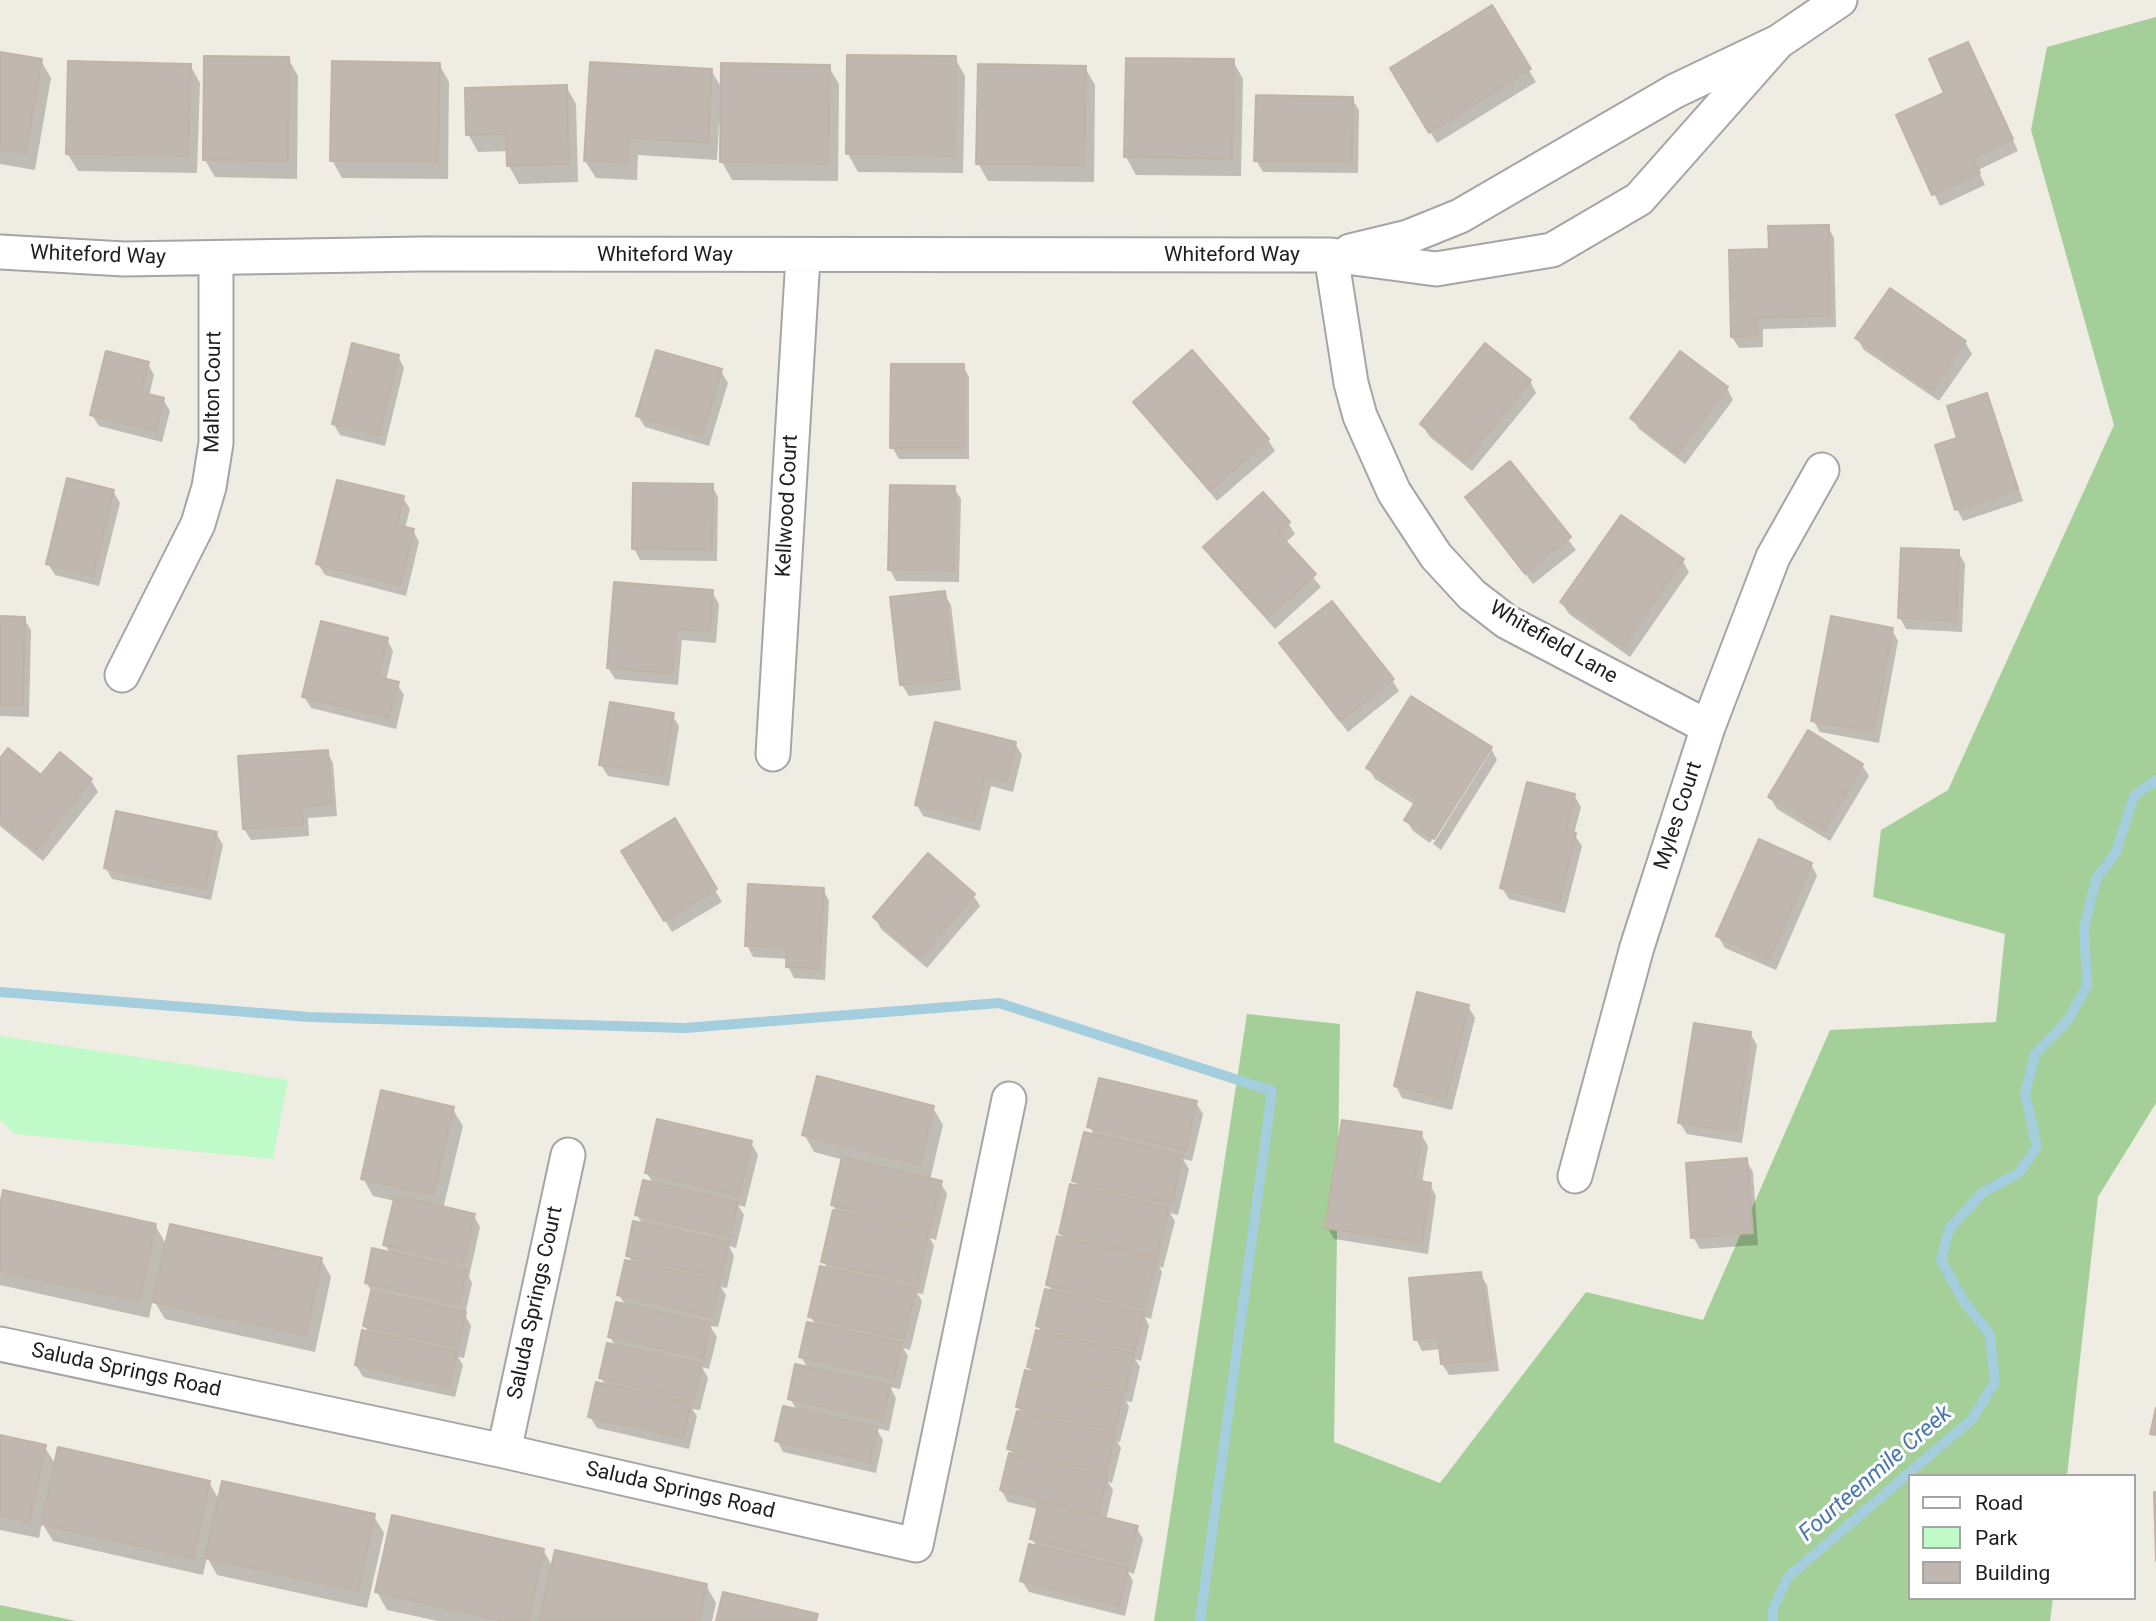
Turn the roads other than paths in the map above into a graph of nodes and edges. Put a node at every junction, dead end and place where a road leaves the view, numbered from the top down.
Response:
1 (1840, 0) edge
2 (1778, 42) junction
3 (0, 252) edge
4 (1331, 255) junction
5 (803, 257) junction
6 (216, 258) junction
7 (1822, 470) dead end
8 (122, 675) dead end
9 (1708, 727) junction
10 (774, 754) dead end
11 (1009, 1099) dead end
12 (568, 1155) dead end
13 (1575, 1176) dead end
14 (0, 1344) edge
15 (504, 1451) junction

1 - 2 street, Whiteford Way
2 - 4 street, Whiteford Way
2 - 4 street, Whiteford Way
3 - 6 street, Whiteford Way
4 - 5 street, Whiteford Way
4 - 9 street, Whitefield Lane
5 - 6 street, Whiteford Way
5 - 10 street, Kellwood Court
6 - 8 street, Malton Court
7 - 9 street, Myles Court
9 - 13 street, Myles Court
11 - 15 street, Saluda Springs Road
12 - 15 street, Saluda Springs Court
14 - 15 street, Saluda Springs Road

